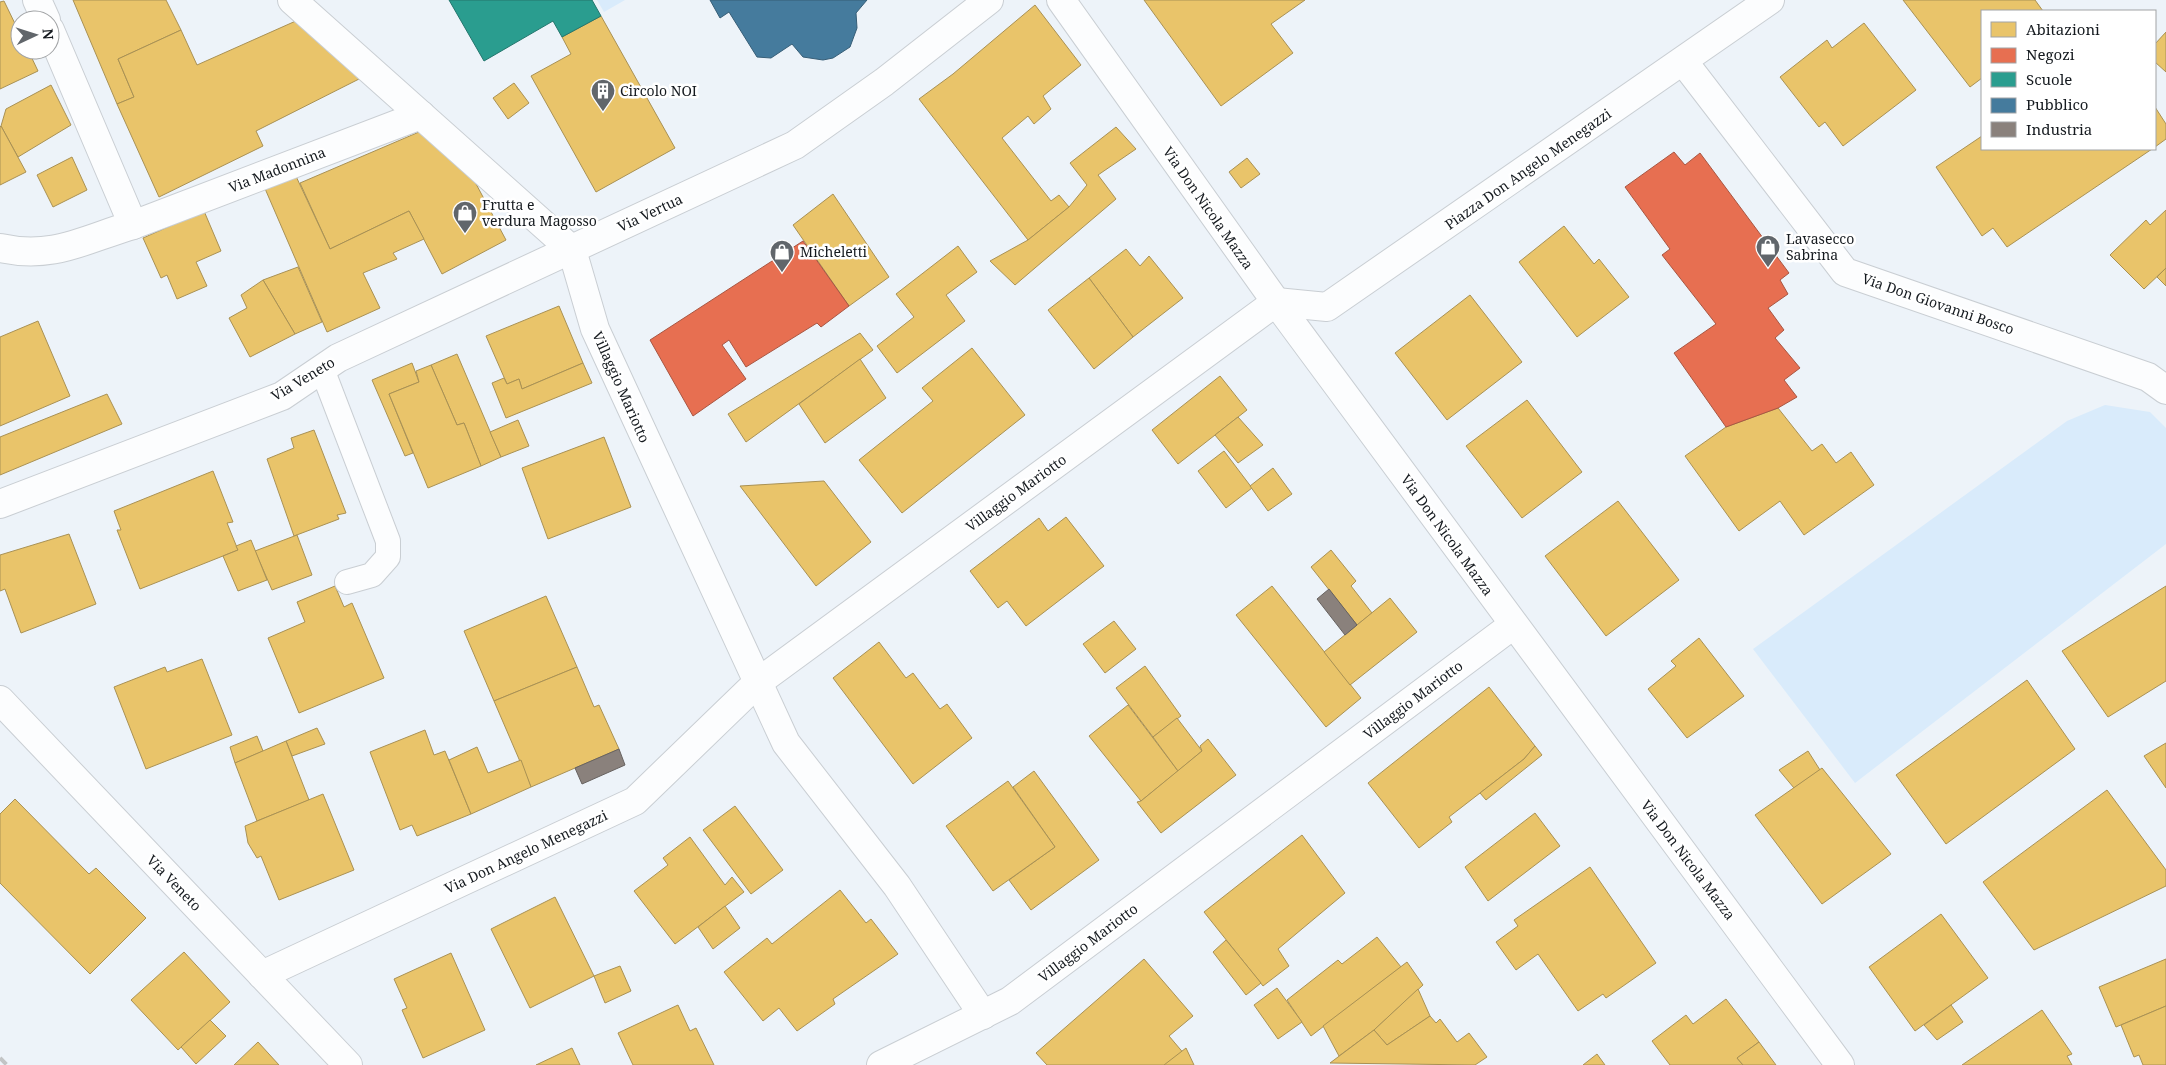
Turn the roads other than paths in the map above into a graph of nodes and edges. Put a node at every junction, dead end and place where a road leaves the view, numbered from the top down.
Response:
1 (292, 0) edge
2 (989, 0) edge
3 (1061, 0) edge
4 (1770, 0) edge
5 (60, 53) edge
6 (1683, 62) junction
7 (420, 115) junction
8 (133, 225) junction
9 (0, 248) edge
10 (572, 250) junction
11 (1276, 302) junction
12 (322, 369) junction
13 (2166, 390) edge
14 (0, 504) edge
15 (347, 582) dead end
16 (1513, 625) junction
17 (757, 683) junction
18 (0, 700) edge
19 (262, 975) junction
20 (983, 1015) junction
21 (348, 1065) edge
22 (881, 1065) edge
23 (1840, 1065) edge

1 - 7 street
2 - 10 street, Via Vertua
3 - 11 street, Via Don Nicola Mazza
4 - 6 street, Piazza Don Angelo Menegazzi
5 - 8 street
6 - 11 street, Piazza Don Angelo Menegazzi
6 - 13 street, Via Don Giovanni Bosco
7 - 8 street, Via Madonnina
7 - 10 street
8 - 9 street, Via Madonnina
10 - 12 street, Via Veneto
10 - 17 street, Villaggio Mariotto
11 - 16 street, Via Don Nicola Mazza
11 - 17 street, Villaggio Mariotto
12 - 14 street, Via Veneto
12 - 15 lane
16 - 20 street, Villaggio Mariotto
16 - 23 street, Via Don Nicola Mazza
17 - 19 street, Via Don Angelo Menegazzi
17 - 20 street, Villaggio Mariotto
18 - 19 street, Via Veneto
19 - 21 street, Via Veneto
20 - 22 street

